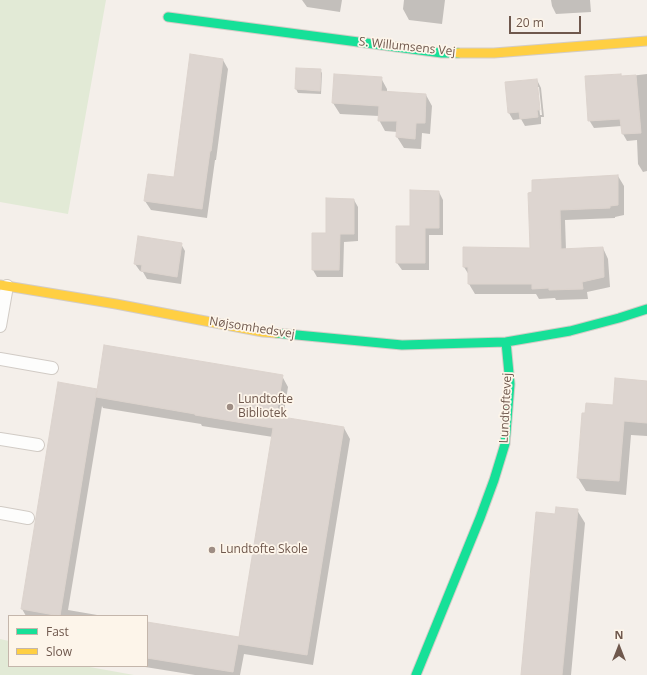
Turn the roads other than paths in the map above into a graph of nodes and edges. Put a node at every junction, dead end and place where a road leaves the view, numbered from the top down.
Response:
1 (168, 17) dead end
2 (647, 41) edge
3 (3, 286) edge
4 (647, 309) edge
5 (0, 326) edge
6 (506, 342) junction
7 (0, 359) edge
8 (52, 368) dead end
9 (0, 439) edge
10 (38, 445) dead end
11 (0, 513) edge
12 (28, 518) dead end
13 (416, 675) edge

1 - 2 street, S. Willumsens Vej
3 - 5 lane
3 - 6 street, Nøjsomhedsvej
4 - 6 street
6 - 13 street, Lundtoftevej
7 - 8 lane
9 - 10 lane
11 - 12 lane

